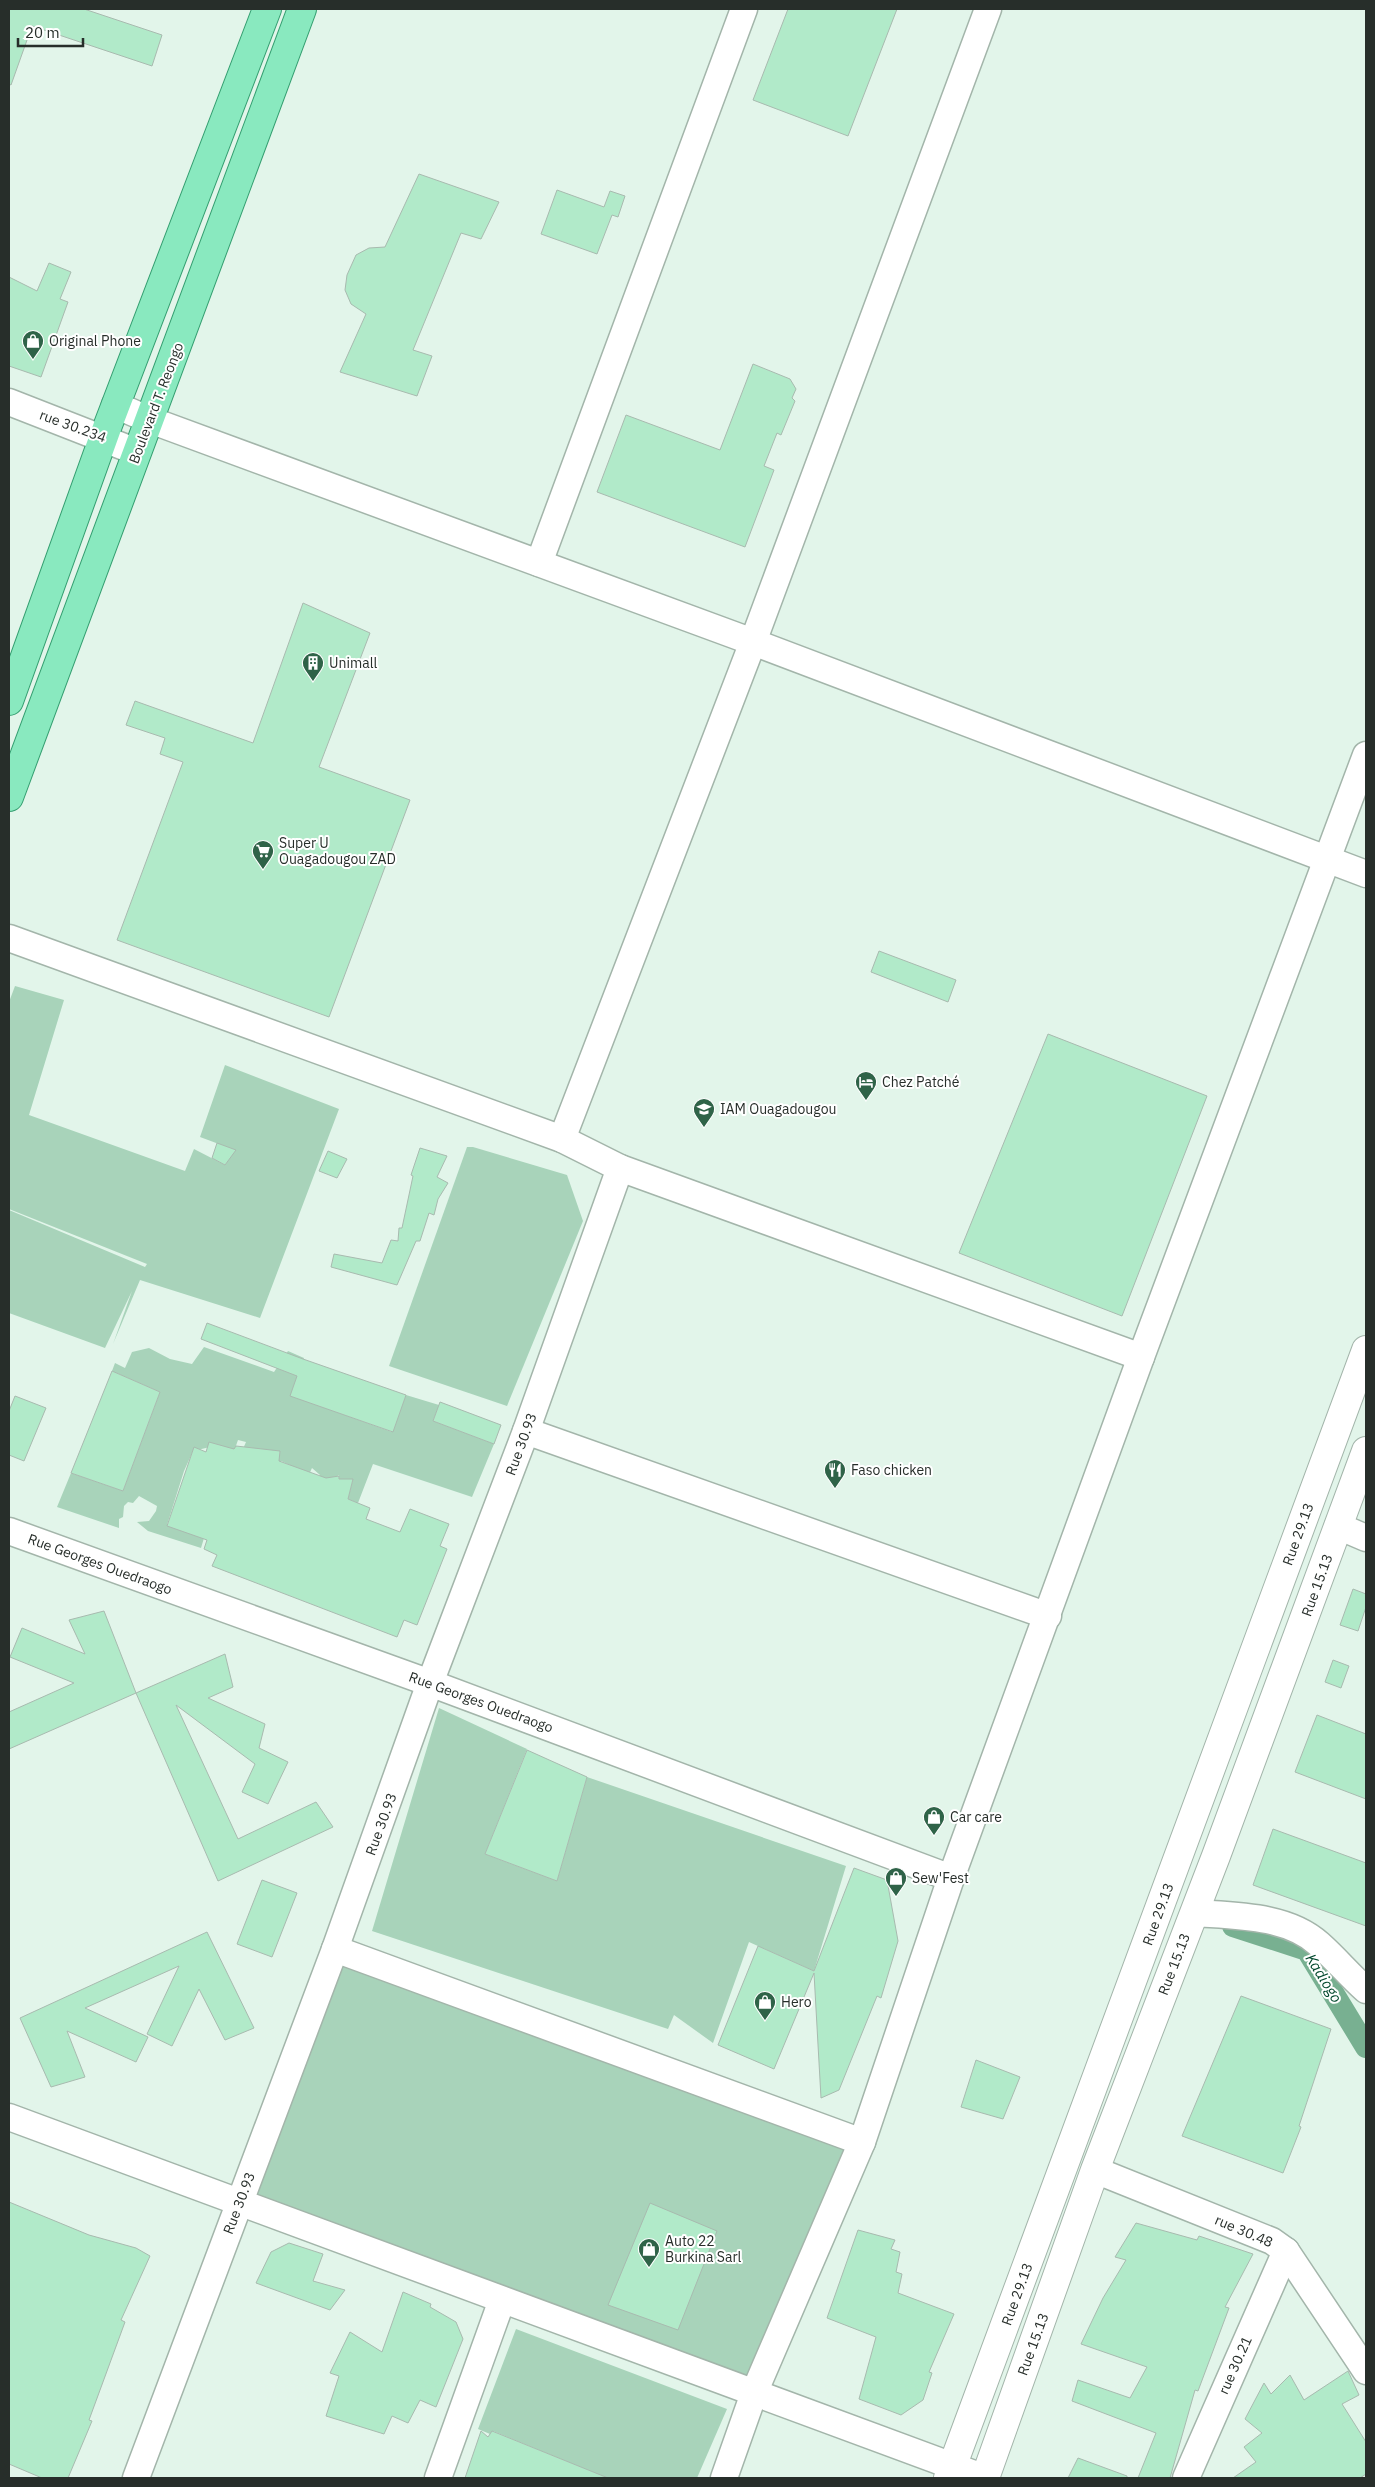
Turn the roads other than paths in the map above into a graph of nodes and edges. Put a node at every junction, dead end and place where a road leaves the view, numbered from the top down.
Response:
1 (267, 9) edge
2 (302, 9) edge
3 (744, 9) edge
4 (988, 9) edge
5 (9, 402) edge
6 (115, 406) junction
7 (150, 420) junction
8 (104, 437) junction
9 (137, 452) junction
10 (539, 563) junction
11 (754, 642) junction
12 (9, 701) edge
13 (1366, 755) edge
14 (9, 798) edge
15 (1327, 860) junction
16 (1366, 874) edge
17 (9, 938) edge
18 (562, 1139) junction
19 (620, 1168) junction
20 (1366, 1350) edge
21 (1141, 1357) junction
22 (526, 1431) junction
23 (1366, 1451) edge
24 (1338, 1526) junction
25 (9, 1531) edge
26 (1366, 1538) edge
27 (1048, 1616) junction
28 (430, 1683) junction
29 (952, 1878) junction
30 (1194, 1913) junction
31 (335, 1949) junction
32 (1366, 1990) edge
33 (9, 2117) edge
34 (862, 2142) junction
35 (1094, 2170) junction
36 (239, 2202) junction
37 (1286, 2251) junction
38 (502, 2300) junction
39 (1366, 2370) edge
40 (754, 2393) junction
41 (951, 2471) edge
42 (1195, 2472) edge
43 (136, 2478) edge
44 (438, 2478) edge
45 (724, 2478) edge
46 (985, 2478) edge

1 - 6 main road
2 - 7 main road, Boulevard T. Reongo
3 - 10 street
4 - 11 street
5 - 8 street, rue 30.234
6 - 7 street
6 - 8 main road
7 - 9 main road, Boulevard T. Reongo
7 - 10 street
8 - 9 street, rue 30.234
8 - 12 main road
9 - 14 main road, Boulevard T. Reongo
10 - 11 street
11 - 15 street
11 - 18 street
13 - 15 street
15 - 16 street
15 - 21 street
17 - 18 street
18 - 19 street
19 - 21 street
19 - 22 street, Rue 30.93
20 - 41 main road, Rue 29.13
21 - 27 street
22 - 27 street
22 - 28 street, Rue 30.93
23 - 24 main road, Rue 15.13
24 - 26 street
24 - 30 main road, Rue 15.13
25 - 28 street, Rue Georges Ouedraogo
27 - 29 street
28 - 29 street, Rue Georges Ouedraogo
28 - 31 street, Rue 30.93
29 - 34 street
30 - 32 street
30 - 35 main road, Rue 15.13
31 - 34 street
31 - 36 street, Rue 30.93
33 - 36 street
34 - 40 street
35 - 37 street, rue 30.48
35 - 46 main road, Rue 15.13
36 - 38 street
36 - 43 street, Rue 30.93
37 - 39 street, rue 30.48
37 - 42 street, rue 30.21
38 - 40 street
38 - 44 street
40 - 41 street
40 - 45 street
41 - 46 street

